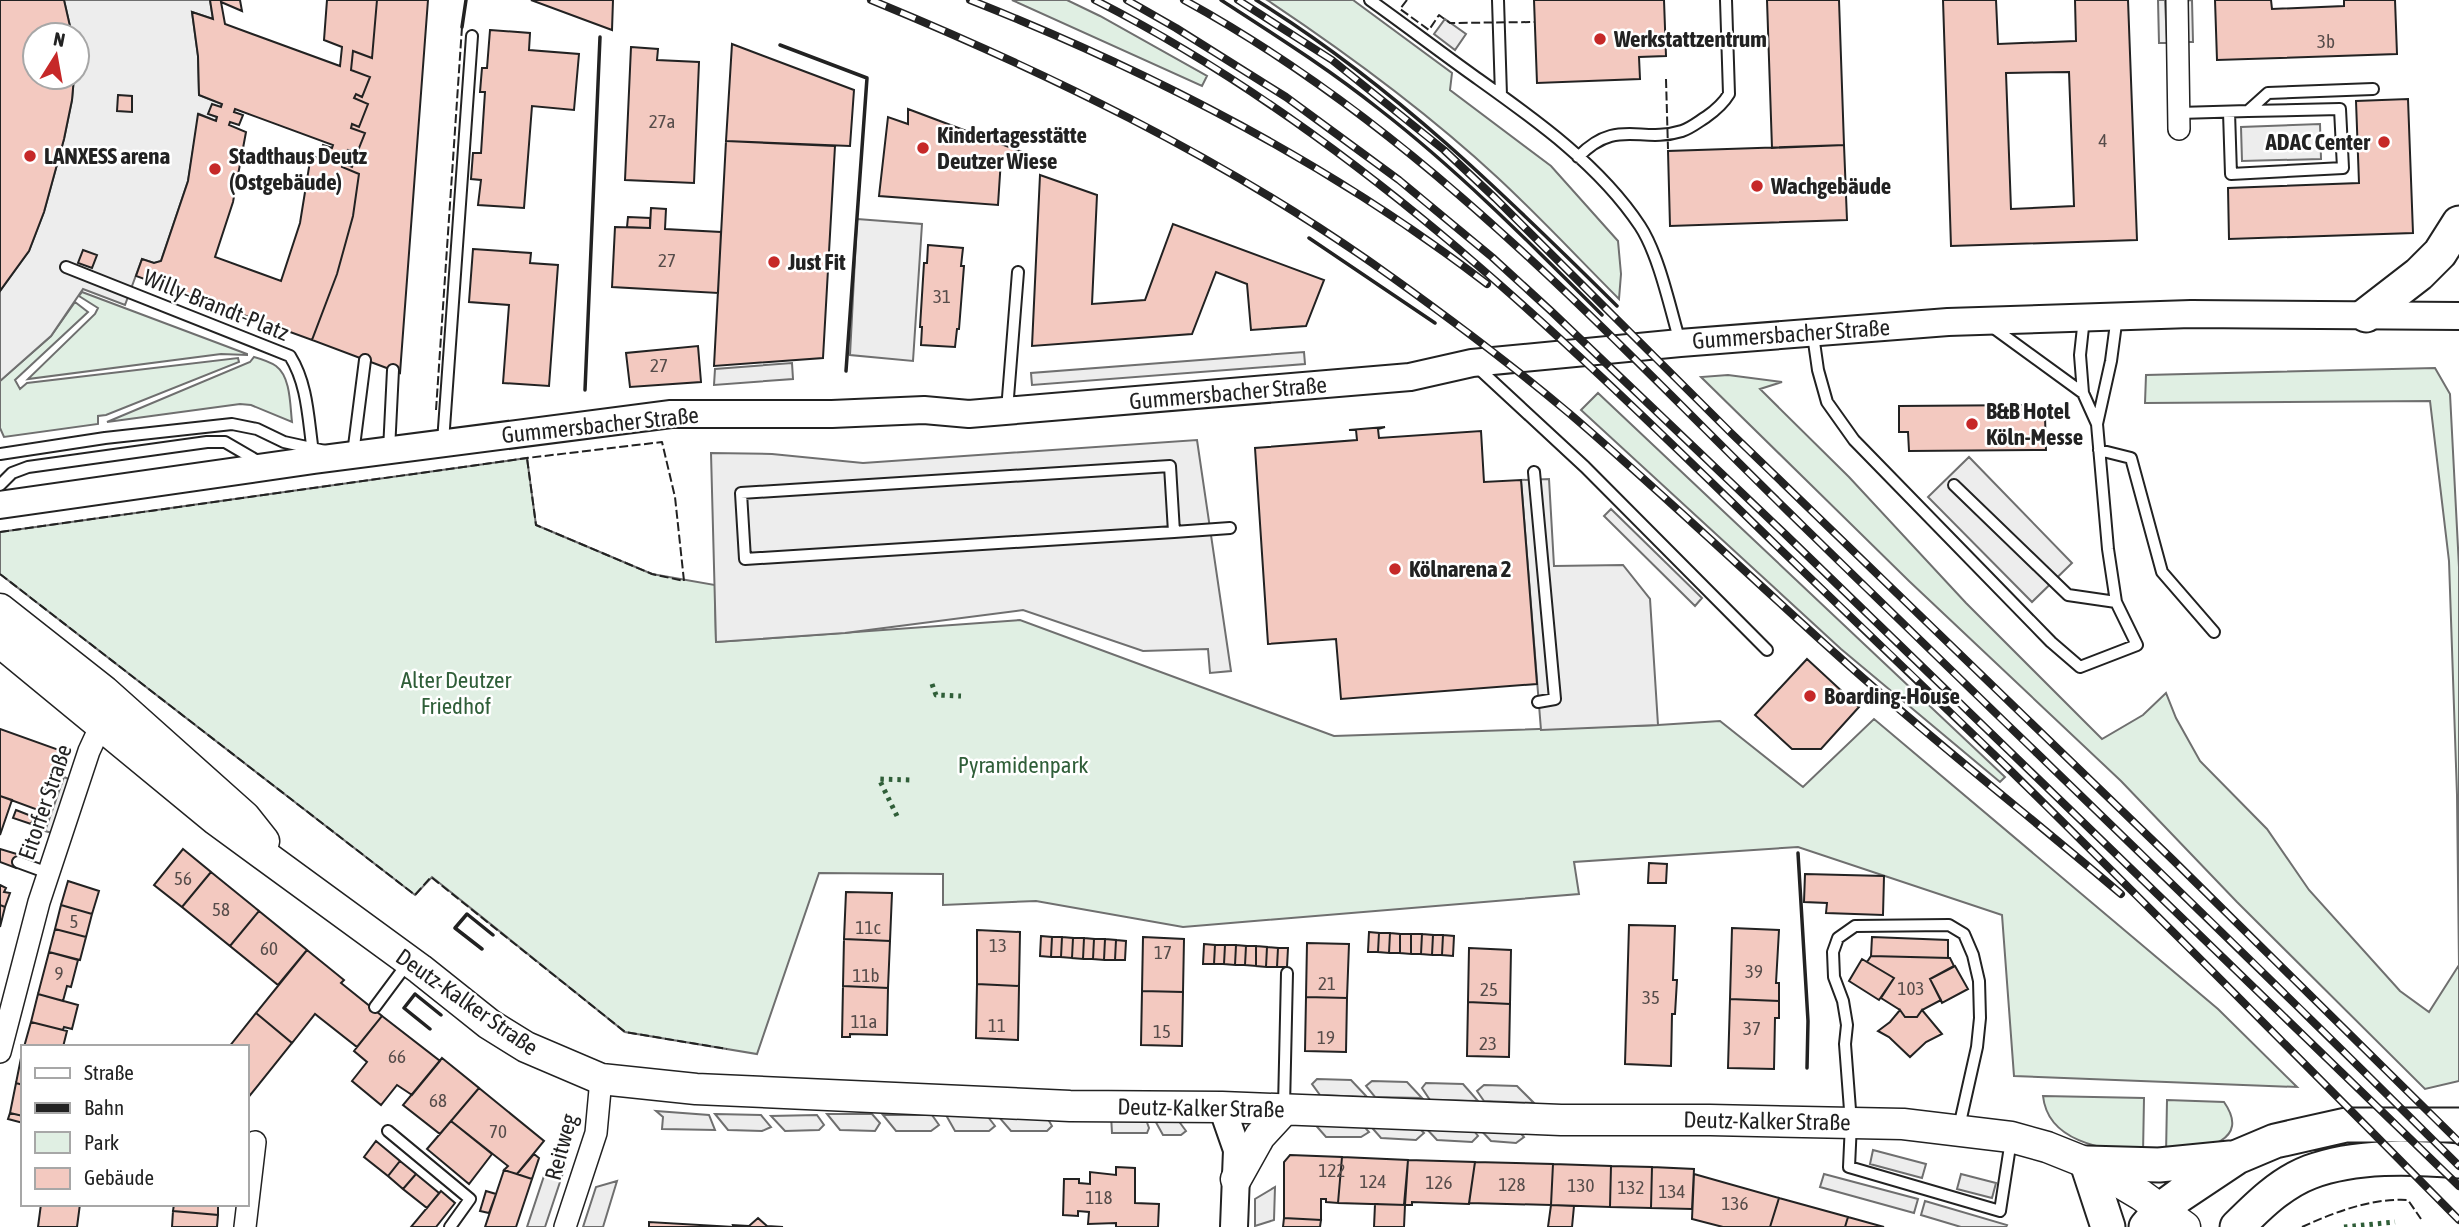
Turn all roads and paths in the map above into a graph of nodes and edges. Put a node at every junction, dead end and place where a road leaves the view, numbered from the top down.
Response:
1 (1370, 0) edge
2 (1498, 0) edge
3 (1726, 0) edge
4 (2177, 0) edge
5 (472, 37) dead end
6 (2373, 89) dead end
7 (1502, 95) junction
8 (2248, 111) junction
9 (2229, 112) junction
10 (2179, 121) joint
11 (1578, 157) junction
12 (2459, 223) edge
13 (66, 267) dead end
14 (1018, 272) dead end
15 (2367, 315) junction
16 (2116, 316) junction
17 (2459, 316) edge
18 (2084, 317) junction
19 (1983, 321) junction
20 (1813, 332) junction
21 (1680, 342) junction
22 (365, 360) dead end
23 (1472, 363) junction
24 (393, 370) dead end
25 (2083, 393) junction
26 (1007, 410) junction
27 (2097, 424) junction
28 (443, 442) junction
29 (389, 450) junction
30 (2099, 450) junction
31 (313, 453) junction
32 (0, 454) edge
33 (347, 455) junction
34 (266, 467) junction
35 (1534, 472) dead end
36 (0, 485) edge
37 (1954, 485) dead end
38 (0, 505) edge
39 (1230, 528) dead end
40 (1174, 532) junction
41 (2116, 602) junction
42 (0, 609) edge
43 (2214, 632) dead end
44 (0, 642) edge
45 (1767, 650) dead end
46 (104, 691) junction
47 (1538, 702) dead end
48 (101, 725) junction
49 (18, 862) dead end
50 (287, 872) junction
51 (48, 873) junction
52 (409, 962) junction
53 (1287, 973) dead end
54 (375, 1007) dead end
55 (0, 1052) edge
56 (601, 1079) junction
57 (1222, 1107) junction
58 (1284, 1110) junction
59 (1851, 1123) junction
60 (2459, 1125) edge
61 (1958, 1130) junction
62 (388, 1131) dead end
63 (2011, 1137) junction
64 (255, 1142) dead end
65 (2237, 1157) junction
66 (2459, 1161) edge
67 (2087, 1163) junction
68 (1236, 1179) junction
69 (248, 1202) edge
70 (247, 1206) edge
71 (2164, 1221) edge
72 (245, 1227) edge
73 (450, 1227) edge
74 (565, 1227) edge
75 (1234, 1227) edge
76 (2109, 1227) edge
77 (2237, 1227) edge

1 - 7 lane
2 - 7 lane
3 - 11 lane
4 - 10 street
5 - 28 lane
6 - 8 lane
7 - 11 lane
8 - 9 lane
8 - 9 lane
9 - 10 lane
11 - 21 lane
12 - 15 main road
13 - 31 lane, Willy-Brandt-Platz
14 - 26 lane
15 - 16 street, Gummersbacher Straße
15 - 17 street, Gummersbacher Straße
16 - 18 street, Gummersbacher Straße
16 - 27 lane
18 - 19 street, Gummersbacher Straße
18 - 25 lane
19 - 20 street, Gummersbacher Straße
19 - 25 lane
20 - 21 street, Gummersbacher Straße
20 - 41 lane
21 - 23 street, Gummersbacher Straße
22 - 33 lane
23 - 26 street, Gummersbacher Straße
23 - 45 lane
24 - 29 lane
25 - 27 lane
26 - 28 street, Gummersbacher Straße
27 - 30 lane
28 - 29 street, Gummersbacher Straße
29 - 33 street, Gummersbacher Straße
30 - 41 lane
30 - 43 lane
31 - 32 lane
31 - 33 street, Gummersbacher Straße
31 - 34 street, Gummersbacher Straße
34 - 36 lane
34 - 38 street, Gummersbacher Straße
35 - 47 lane
37 - 41 lane
39 - 40 lane
40 - 40 lane
42 - 46 main road, Deutz-Kalker Straße
44 - 48 main road, Deutz-Kalker Straße
46 - 48 street, Eitorfer Straße
46 - 50 main road, Deutz-Kalker Straße
48 - 50 main road, Deutz-Kalker Straße
48 - 51 street, Eitorfer Straße
49 - 51 lane
50 - 52 main road, Deutz-Kalker Straße
51 - 55 street, Eitorfer Straße
52 - 54 lane
52 - 56 main road, Deutz-Kalker Straße
53 - 58 lane
56 - 57 main road, Deutz-Kalker Straße
56 - 74 street, Reitweg
57 - 58 main road, Deutz-Kalker Straße
57 - 68 street
58 - 59 main road, Deutz-Kalker Straße
58 - 68 main road
59 - 61 main road, Deutz-Kalker Straße
59 - 61 lane
59 - 63 lane
60 - 65 main road
61 - 63 main road, Deutz-Kalker Straße
62 - 73 lane
63 - 67 main road, Deutz-Kalker Straße
64 - 69 street
65 - 67 main road
65 - 71 main road
66 - 77 main road
67 - 71 main road, Deutz-Kalker Straße
67 - 76 main road
68 - 75 street
70 - 72 street

